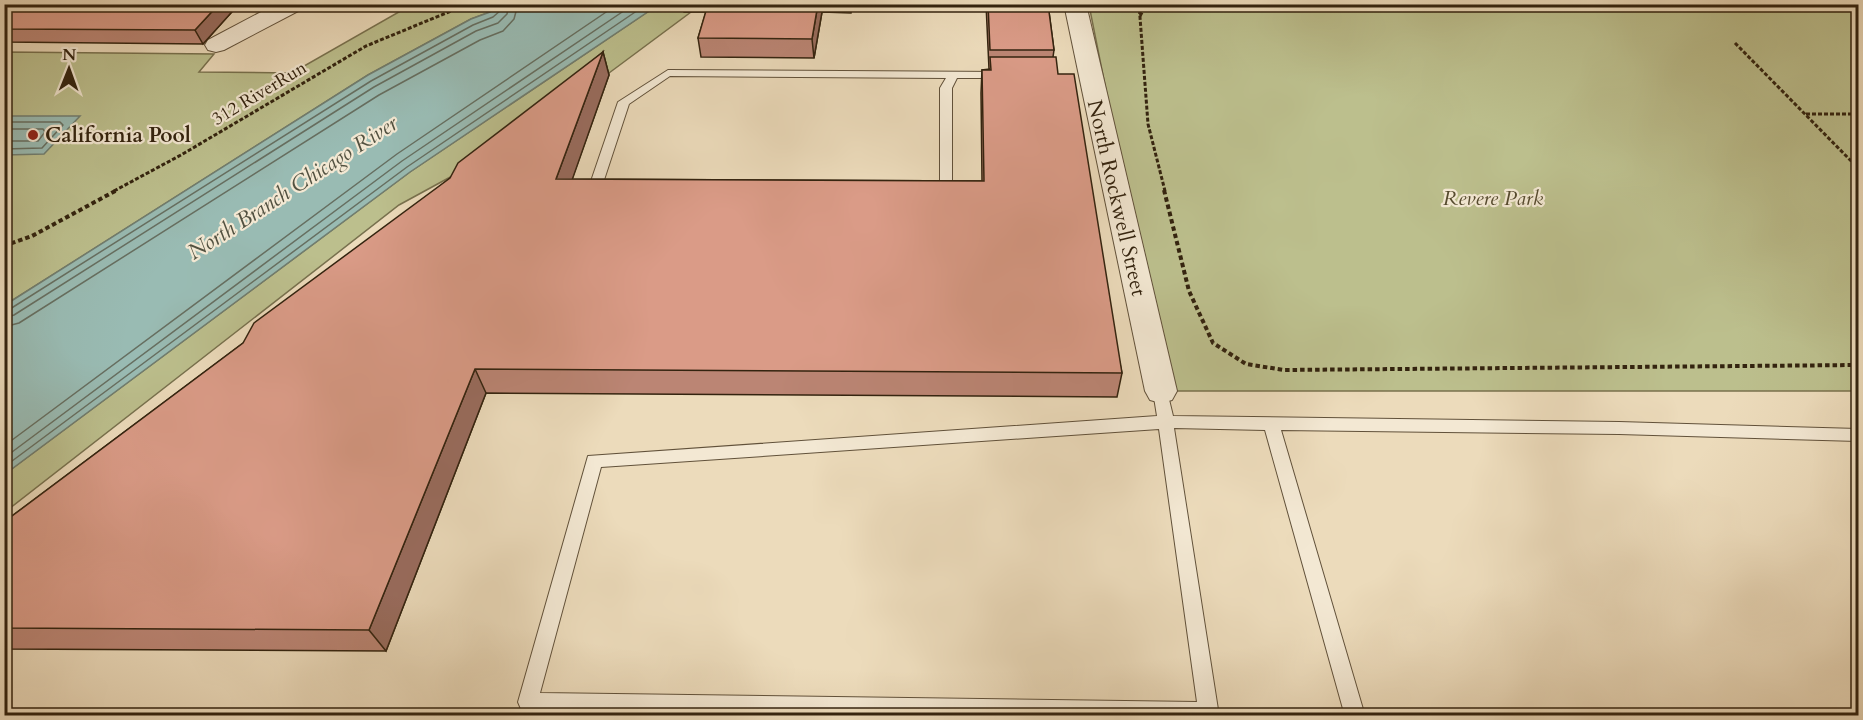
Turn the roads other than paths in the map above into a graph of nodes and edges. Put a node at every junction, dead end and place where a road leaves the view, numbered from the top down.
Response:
1 (294, 4) edge
2 (1075, 4) edge
3 (216, 45) dead end
4 (954, 74) junction
5 (1010, 75) edge
6 (617, 187) edge
7 (925, 187) edge
8 (1161, 391) joint
9 (1166, 422) junction
10 (1271, 424) junction
11 (1858, 435) edge
12 (1209, 714) edge
13 (1355, 716) edge

1 - 3 street
2 - 8 street, North Rockwell Street
4 - 5 lane
4 - 6 lane
4 - 7 lane
8 - 9 lane
9 - 10 lane
9 - 12 lane
9 - 12 lane
10 - 11 lane
10 - 13 lane

